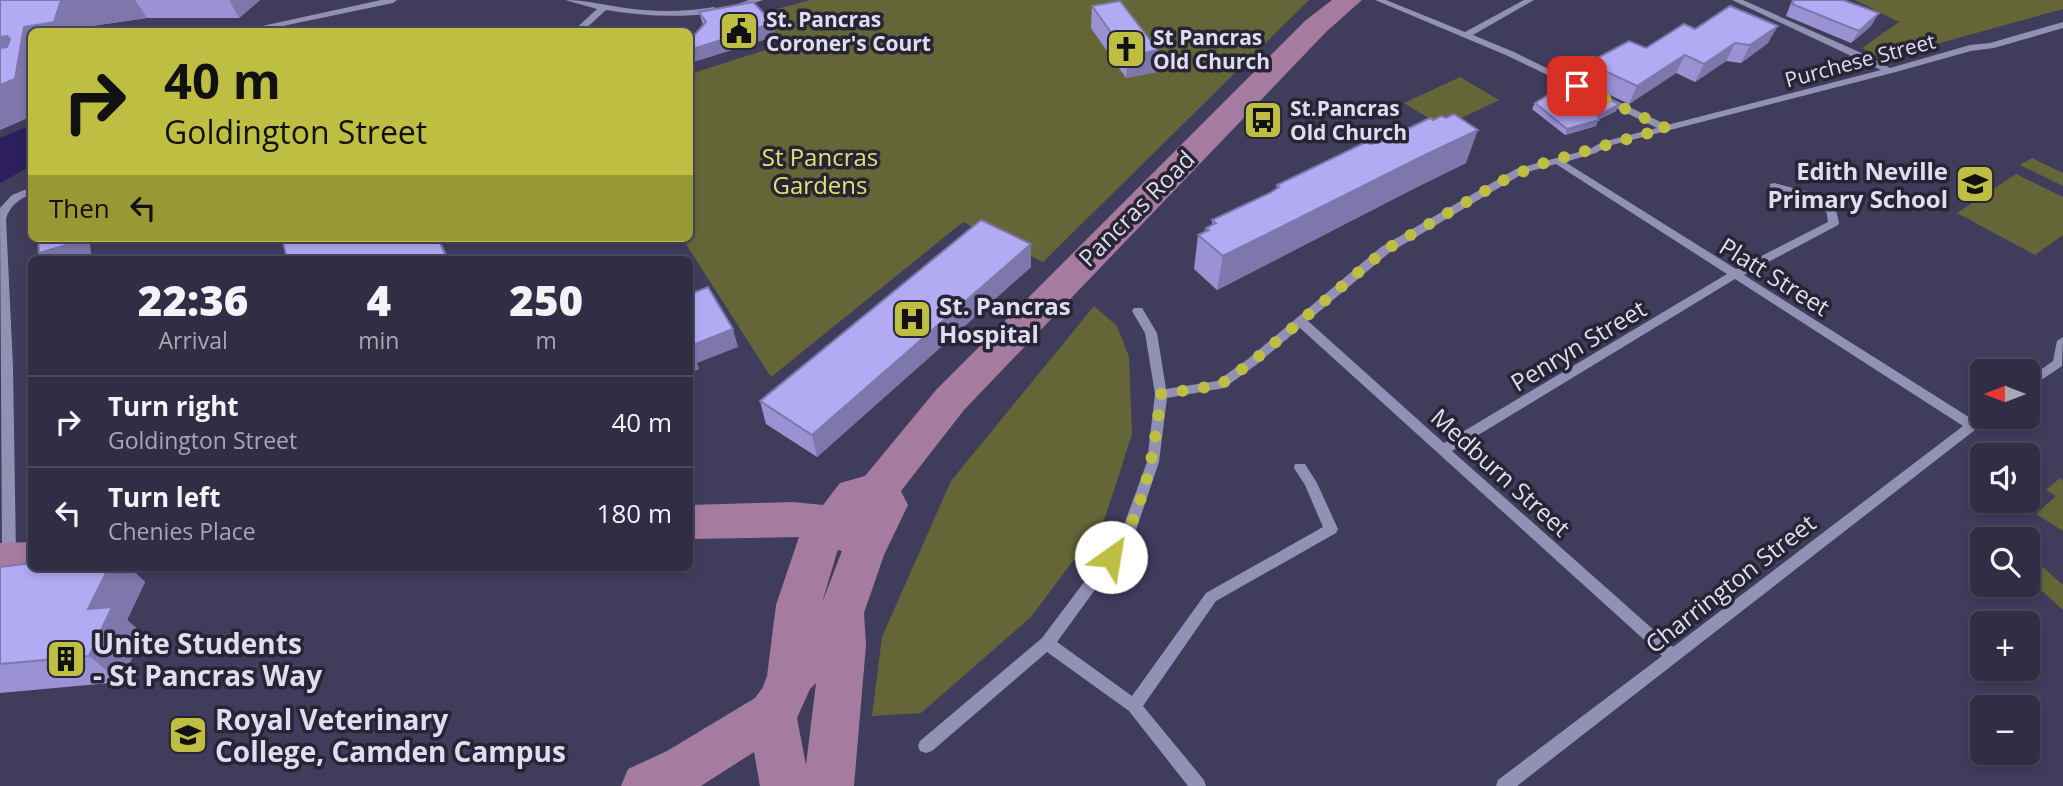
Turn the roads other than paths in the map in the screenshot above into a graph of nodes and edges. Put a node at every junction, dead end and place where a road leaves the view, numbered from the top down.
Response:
1 (393, 0) edge
2 (569, 0) edge
3 (759, 0) edge
4 (1349, 0) edge
5 (1379, 0) edge
6 (1530, 0) edge
7 (1737, 0) edge
8 (603, 8) junction
9 (2063, 24) edge
10 (257, 28) edge
11 (580, 28) edge
12 (1467, 35) junction
13 (1889, 71) junction
14 (1666, 128) junction
15 (1556, 160) junction
16 (1774, 186) dead end
17 (28, 192) edge
18 (1734, 275) junction
19 (1139, 311) dead end
20 (1300, 321) junction
21 (2063, 341) edge
22 (2040, 376) edge
23 (1161, 394) junction
24 (1970, 416) edge
25 (1970, 428) edge
26 (1443, 450) junction
27 (1300, 468) dead end
28 (878, 489) junction
29 (693, 522) edge
30 (832, 523) junction
31 (862, 555) junction
32 (14, 560) edge
33 (841, 612) junction
34 (1047, 643) junction
35 (1672, 656) junction
36 (782, 695) junction
37 (1134, 706) junction
38 (926, 746) dead end
39 (646, 786) edge
40 (785, 786) edge
41 (829, 786) edge
42 (1198, 786) edge
43 (1504, 786) edge

1 - 10 street
2 - 8 street
3 - 8 street
4 - 28 main road, Pancras Road
5 - 12 street
6 - 12 street
7 - 13 street
8 - 11 street
9 - 13 street, Purchese Street
12 - 14 street
13 - 14 street, Purchese Street
14 - 15 street, Purchese Street
15 - 18 street, Platt Street
15 - 20 street, Purchese Street
16 - 18 street, Penryn Street
17 - 32 street
18 - 24 street, Platt Street
18 - 26 street, Penryn Street
19 - 23 street
20 - 23 street, Purchese Street
20 - 26 street, Medburn Street
21 - 22 street
23 - 34 street
25 - 35 street, Charrington Street
26 - 35 street, Medburn Street
27 - 37 street
28 - 30 main road
28 - 31 main road
29 - 30 main road
30 - 31 main road
30 - 36 main road
31 - 33 main road
33 - 36 main road
33 - 41 main road
34 - 37 street
34 - 38 street
35 - 43 street, Charrington Street
36 - 39 main road
36 - 40 main road
37 - 42 street

